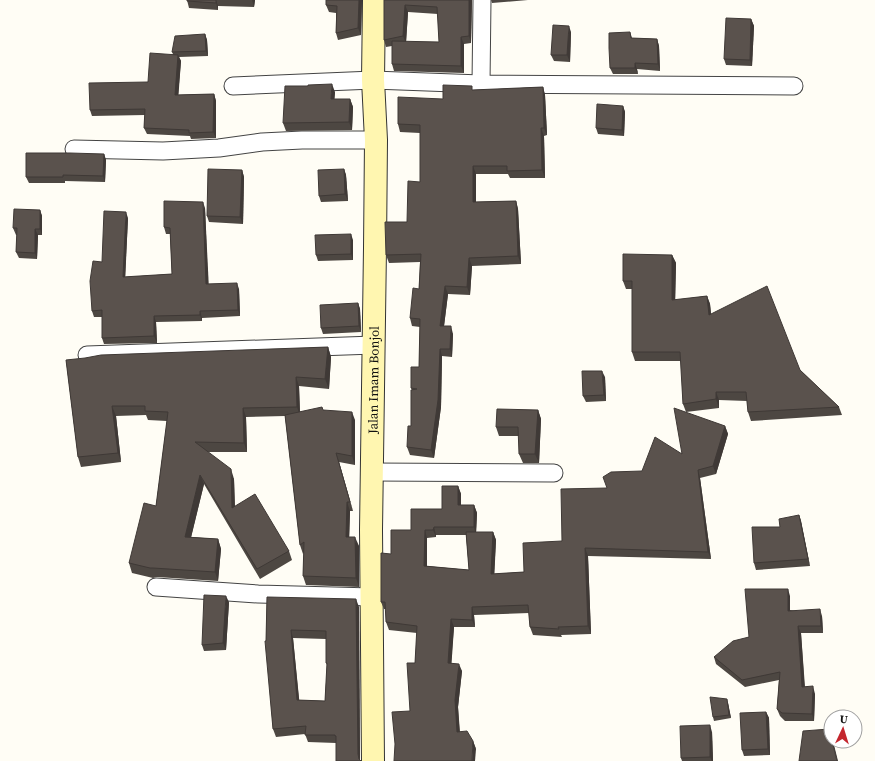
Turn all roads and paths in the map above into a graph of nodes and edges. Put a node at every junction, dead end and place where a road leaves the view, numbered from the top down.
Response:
1 (374, 0) edge
2 (482, 0) edge
3 (373, 80) junction
4 (481, 84) junction
5 (233, 86) dead end
6 (794, 86) dead end
7 (376, 140) junction
8 (74, 149) dead end
9 (374, 345) junction
10 (87, 355) dead end
11 (372, 472) junction
12 (554, 473) dead end
13 (156, 587) dead end
14 (372, 597) junction
15 (373, 761) edge

1 - 3 main road, Jalan Imam Bonjol
2 - 4 street
3 - 4 street
3 - 5 street
3 - 7 main road, Jalan Imam Bonjol
4 - 6 street
7 - 8 street
7 - 9 main road, Jalan Imam Bonjol
9 - 10 street
9 - 11 main road, Jalan Imam Bonjol
11 - 12 street
11 - 14 main road, Jalan Imam Bonjol
13 - 14 street
14 - 15 main road, Jalan Imam Bonjol

